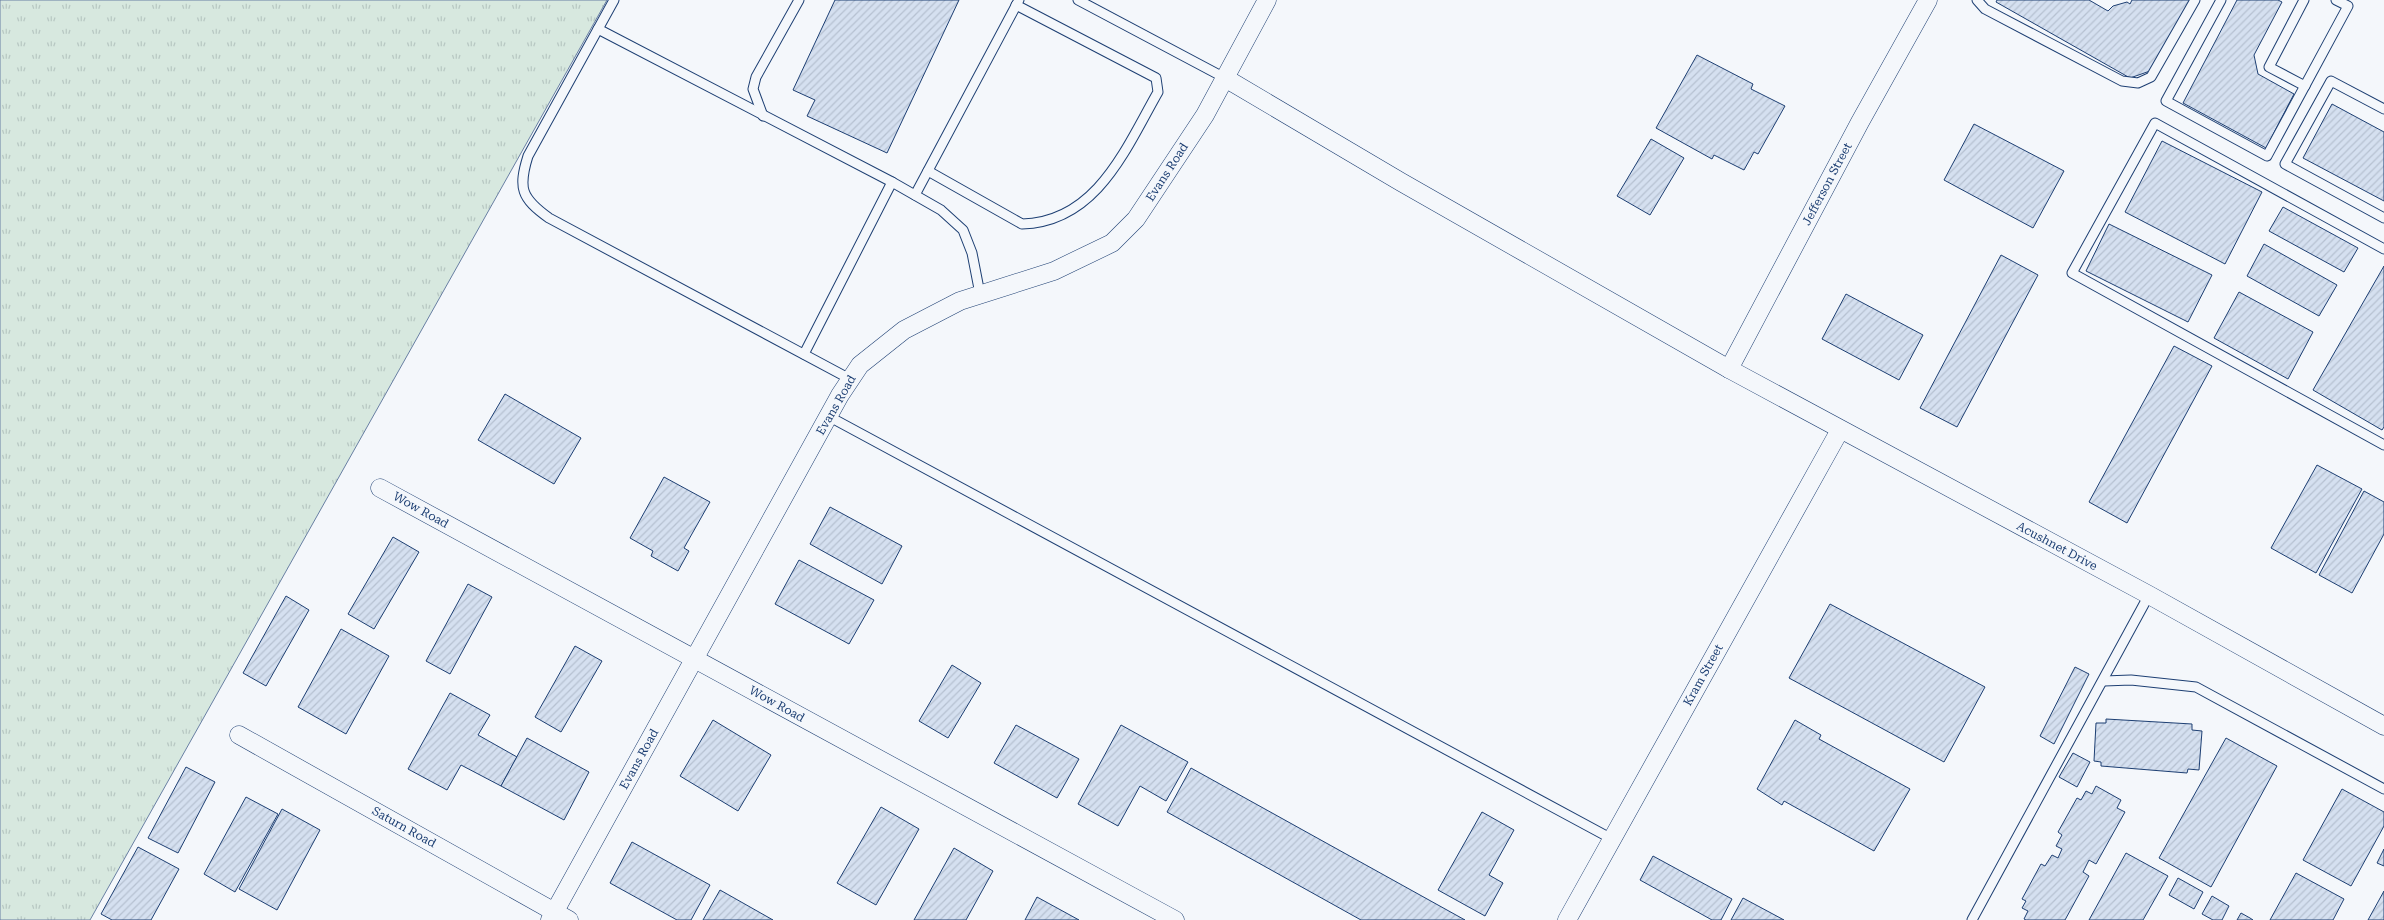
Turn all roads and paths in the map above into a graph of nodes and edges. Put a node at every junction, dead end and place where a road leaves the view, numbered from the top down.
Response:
1 (614, 0) edge
2 (799, 0) edge
3 (1078, 0) edge
4 (1267, 0) edge
5 (1928, 0) edge
6 (1977, 0) edge
7 (2195, 0) edge
8 (2221, 0) edge
9 (2304, 0) edge
10 (2336, 0) edge
11 (1018, 3) edge
12 (598, 29) junction
13 (1225, 78) junction
14 (2305, 86) junction
15 (2384, 109) edge
16 (763, 116) junction
17 (928, 171) junction
18 (892, 182) junction
19 (915, 195) junction
20 (2384, 218) edge
21 (2384, 249) edge
22 (980, 294) junction
23 (804, 354) junction
24 (1729, 369) junction
25 (850, 379) junction
26 (828, 416) junction
27 (1840, 430) junction
28 (2384, 445) edge
29 (380, 488) dead end
30 (2150, 595) junction
31 (694, 659) junction
32 (2104, 681) junction
33 (2384, 726) edge
34 (238, 735) dead end
35 (2384, 789) edge
36 (1612, 839) junction
37 (558, 917) edge
38 (1175, 920) edge
39 (1566, 920) edge
40 (1972, 920) edge

1 - 12 lane
2 - 16 lane
3 - 13 lane
4 - 13 street, Evans Road
5 - 24 street, Jefferson Street
6 - 7 lane
8 - 14 lane
9 - 14 lane
10 - 14 lane
11 - 17 lane
11 - 17 lane
12 - 16 lane
12 - 23 lane
13 - 22 street, Evans Road
13 - 24 street, Acushnet Drive
15 - 20 lane
16 - 18 lane
17 - 19 lane
18 - 19 lane
18 - 23 lane
19 - 22 lane
21 - 28 lane
22 - 25 street, Evans Road
23 - 25 lane
24 - 27 street, Acushnet Drive
25 - 26 street, Evans Road
26 - 31 street, Evans Road
26 - 36 lane
27 - 30 street, Acushnet Drive
27 - 36 street, Kram Street
29 - 31 street, Wow Road
30 - 32 lane
30 - 33 street, Acushnet Drive
31 - 37 street, Evans Road
31 - 38 street, Wow Road
32 - 35 lane
32 - 40 lane
34 - 37 street, Saturn Road
36 - 39 street, Kram Street

